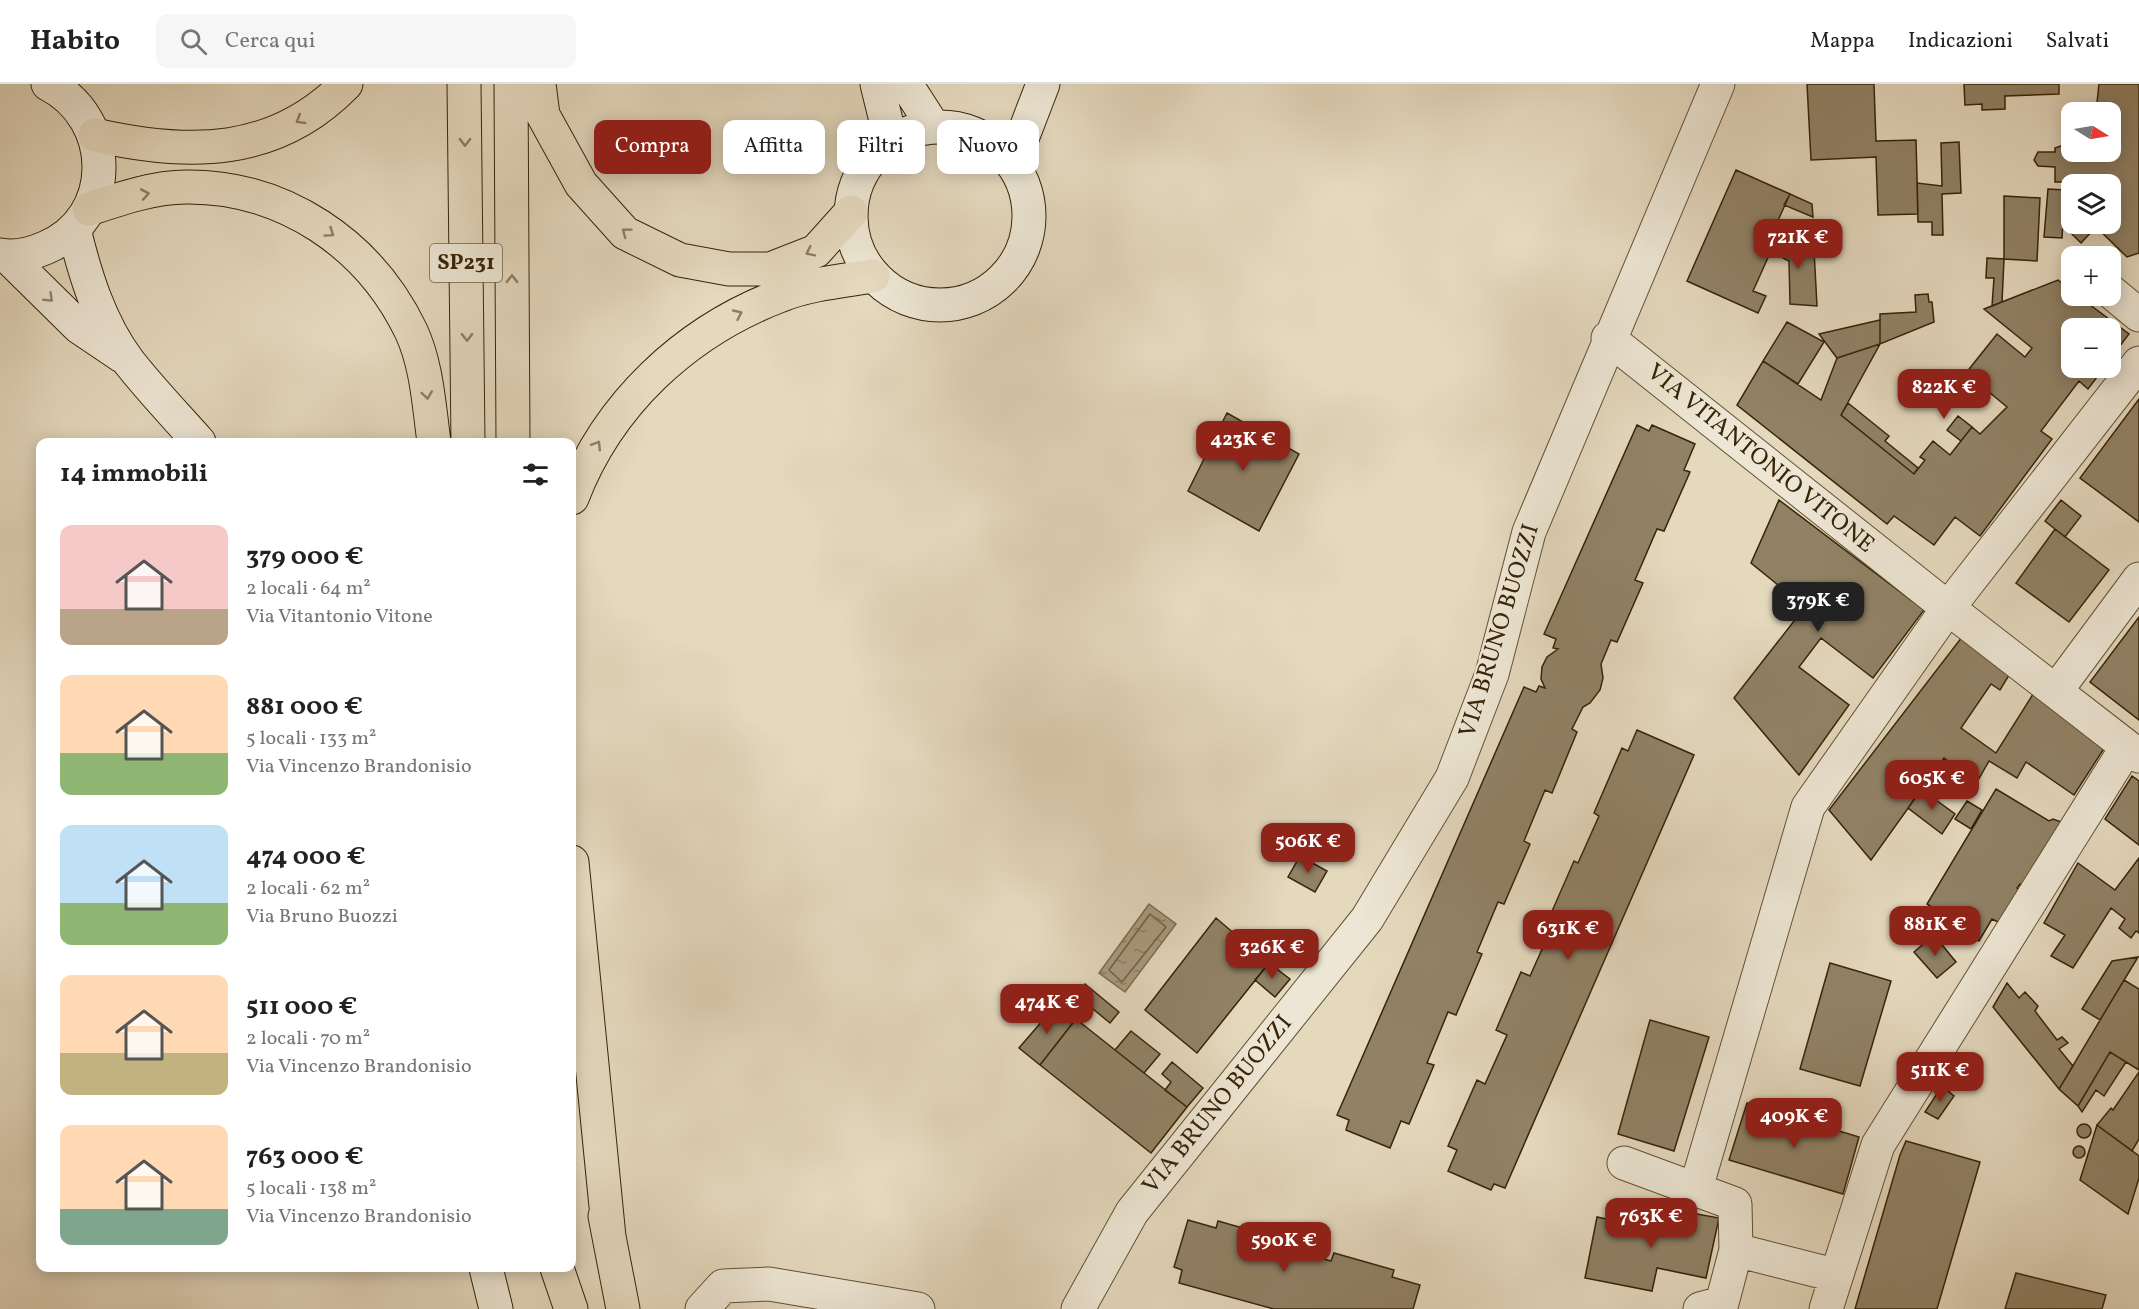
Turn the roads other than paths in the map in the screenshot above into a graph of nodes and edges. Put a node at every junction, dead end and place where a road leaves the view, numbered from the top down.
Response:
1 (48, 84) edge
2 (346, 84) edge
3 (464, 84) edge
4 (511, 84) edge
5 (539, 84) edge
6 (878, 84) edge
7 (906, 84) edge
8 (1035, 84) edge
9 (1043, 84) edge
10 (1718, 84) edge
11 (86, 109) edge
12 (886, 120) edge
13 (1004, 120) edge
14 (1029, 120) edge
15 (933, 126) junction
16 (937, 126) edge
17 (925, 127) edge
18 (862, 174) edge
19 (1019, 174) edge
20 (851, 212) junction
21 (81, 219) junction
22 (4, 256) edge
23 (873, 276) junction
24 (2121, 300) edge
25 (2139, 315) edge
26 (1608, 338) junction
27 (128, 360) junction
28 (2139, 363) edge
29 (196, 438) edge
30 (433, 438) edge
31 (468, 438) edge
32 (513, 438) edge
33 (576, 489) edge
34 (2139, 579) edge
35 (1948, 608) junction
36 (2056, 691) junction
37 (2133, 752) edge
38 (576, 903) edge
39 (576, 1057) edge
40 (1624, 1163) dead end
41 (1696, 1188) junction
42 (609, 1237) junction
43 (1736, 1250) junction
44 (487, 1272) edge
45 (559, 1272) edge
46 (566, 1272) edge
47 (1834, 1275) junction
48 (496, 1309) edge
49 (573, 1309) edge
50 (623, 1309) edge
51 (702, 1309) edge
52 (918, 1309) edge
53 (1078, 1309) edge
54 (1700, 1309) edge
55 (1826, 1309) edge

1 - 11 street
2 -> 11 main road
3 -> 31 main road, SP231
32 -> 4 main road, SP231
20 -> 5 main road
6 - 12 street
7 - 15 street
8 - 13 street
9 - 14 street
10 - 26 street, VIA BRUNO BUOZZI
11 - 21 street
15 - 16 street
15 - 17 street
18 - 20 street
19 - 23 street
20 - 23 street
21 - 22 street
21 - 27 street
21 -> 30 main road
22 -> 27 street
33 -> 23 main road
24 - 25 street
26 - 35 street, VIA VITANTONIO VITONE
26 - 53 street, VIA BRUNO BUOZZI
27 - 29 street
28 - 35 street
34 - 36 street
35 - 36 street, VIA VITANTONIO VITONE
35 - 41 street
36 - 37 street, VIA VITANTONIO VITONE
37 - 47 street
38 - 42 main road
39 - 42 main road
40 - 41 street
41 - 43 street
42 - 50 main road
43 - 47 street
43 - 54 street
44 - 48 street
45 - 49 main road
46 - 49 main road
47 - 55 street
51 - 52 street

